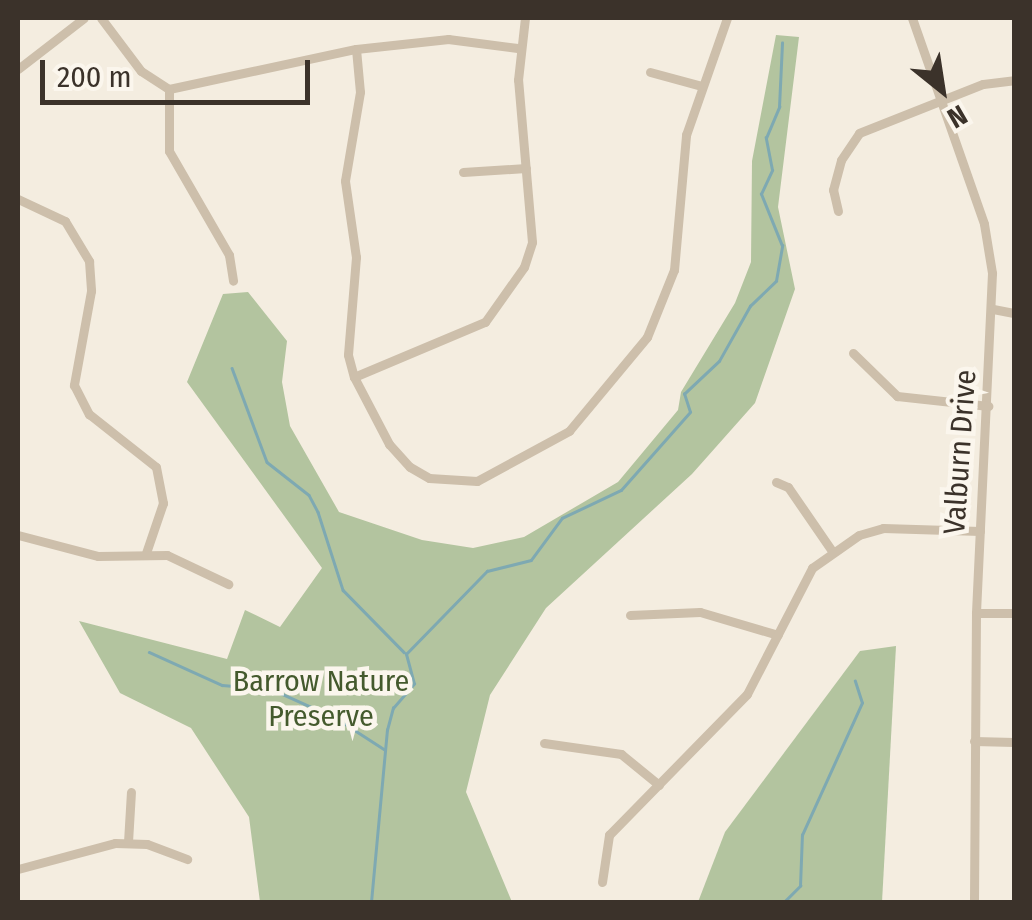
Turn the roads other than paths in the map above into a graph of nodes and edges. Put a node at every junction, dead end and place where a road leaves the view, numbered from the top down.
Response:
1 (84, 18) edge
2 (101, 18) edge
3 (525, 18) edge
4 (726, 18) edge
5 (912, 18) edge
6 (517, 48) junction
7 (356, 49) junction
8 (18, 69) edge
9 (650, 72) dead end
10 (1014, 80) edge
11 (702, 86) junction
12 (169, 89) junction
13 (941, 99) junction
14 (526, 168) junction
15 (464, 172) dead end
16 (18, 199) edge
17 (838, 211) dead end
18 (232, 281) dead end
19 (993, 308) junction
20 (1014, 312) edge
21 (853, 353) dead end
22 (354, 378) junction
23 (988, 406) junction
24 (776, 482) dead end
25 (980, 531) junction
26 (18, 535) edge
27 (832, 551) junction
28 (146, 553) junction
29 (228, 584) dead end
30 (976, 613) junction
31 (1014, 614) edge
32 (630, 616) dead end
33 (778, 634) junction
34 (974, 741) junction
35 (1014, 742) edge
36 (544, 743) dead end
37 (659, 785) junction
38 (131, 792) dead end
39 (128, 842) junction
40 (187, 859) dead end
41 (18, 870) edge
42 (602, 882) dead end
43 (974, 902) edge

1 - 8 street
2 - 12 street
3 - 6 street
4 - 11 street
5 - 13 street, Valburn Drive
6 - 7 street
6 - 14 street
7 - 12 street
7 - 22 street
9 - 11 street
10 - 13 street
11 - 22 street
12 - 18 street
13 - 17 street
13 - 19 street, Valburn Drive
14 - 15 street
14 - 22 street
16 - 28 street
19 - 20 street
19 - 23 street, Valburn Drive
21 - 23 street
23 - 25 street, Valburn Drive
24 - 27 street
25 - 27 street
25 - 30 street, Valburn Drive
26 - 28 street
27 - 33 street
28 - 29 street
30 - 31 street
30 - 34 street, Valburn Drive
32 - 33 street
33 - 37 street
34 - 35 street
34 - 43 street, Valburn Drive
36 - 37 street
37 - 42 street
38 - 39 street
39 - 40 street
39 - 41 street

